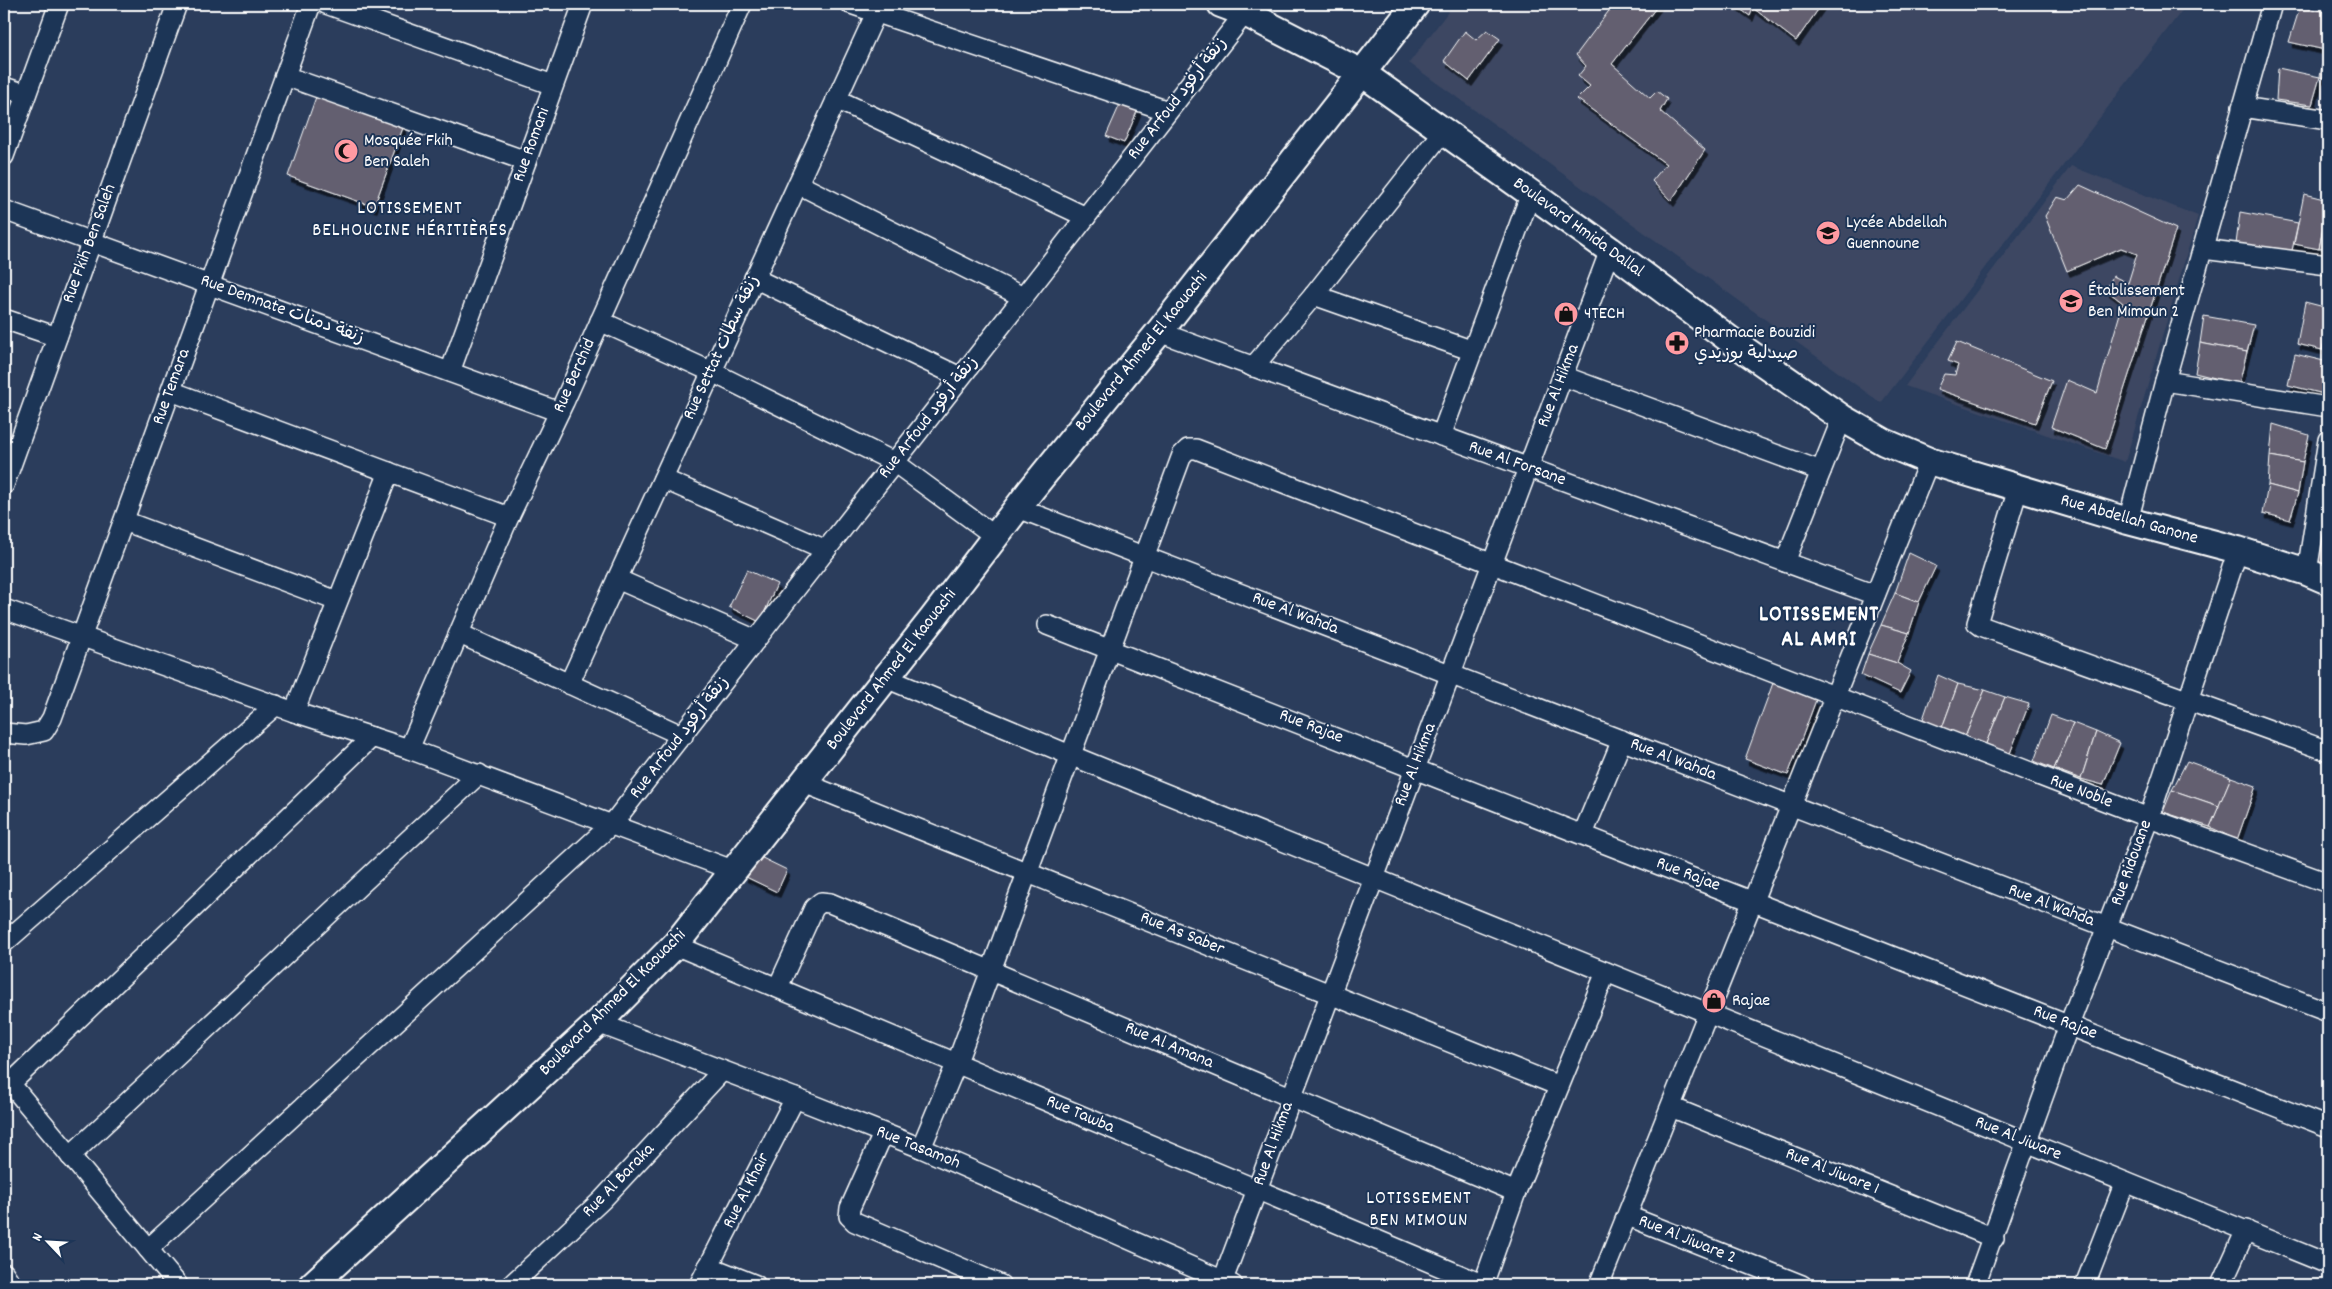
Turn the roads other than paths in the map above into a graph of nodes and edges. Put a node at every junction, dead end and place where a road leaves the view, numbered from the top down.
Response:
1 (59, 4) edge
2 (177, 4) edge
3 (311, 4) edge
4 (326, 4) edge
5 (582, 4) edge
6 (742, 4) edge
7 (851, 4) edge
8 (1221, 4) edge
9 (1416, 4) edge
10 (2272, 4) edge
11 (876, 13) junction
12 (1245, 13) junction
13 (1362, 73) junction
14 (285, 76) junction
15 (553, 85) junction
16 (4, 87) edge
17 (26, 94) junction
18 (836, 99) junction
19 (2242, 107) junction
20 (1168, 111) junction
21 (2328, 120) edge
22 (1444, 130) junction
23 (4, 156) edge
24 (526, 161) junction
25 (798, 184) junction
26 (1531, 193) junction
27 (4, 210) edge
28 (1086, 217) junction
29 (92, 241) junction
30 (2203, 249) junction
31 (1610, 250) junction
32 (2328, 265) edge
33 (754, 278) junction
34 (210, 284) junction
35 (1314, 296) junction
36 (1023, 297) junction
37 (4, 319) edge
38 (600, 321) junction
39 (1159, 332) junction
40 (57, 337) junction
41 (1473, 351) junction
42 (1254, 367) junction
43 (450, 372) junction
44 (712, 372) junction
45 (1562, 376) junction
46 (960, 377) junction
47 (2165, 381) junction
48 (171, 391) junction
49 (2328, 407) edge
50 (559, 412) junction
51 (1842, 418) junction
52 (1441, 436) junction
53 (2328, 440) edge
54 (1929, 461) junction
55 (894, 462) junction
56 (1528, 468) junction
57 (1821, 471) junction
58 (389, 472) junction
59 (663, 479) junction
60 (4, 485) edge
61 (2018, 489) junction
62 (1018, 508) junction
63 (509, 518) junction
64 (124, 521) junction
65 (2128, 521) junction
66 (996, 536) junction
67 (826, 550) junction
68 (2238, 550) junction
69 (1145, 556) junction
70 (1785, 562) junction
71 (1492, 565) junction
72 (2318, 576) edge
73 (617, 579) junction
74 (1875, 595) junction
75 (337, 601) junction
76 (4, 609) edge
77 (1047, 625) dead end
78 (460, 634) junction
79 (81, 636) junction
80 (756, 640) junction
81 (1110, 648) junction
82 (1451, 674) junction
83 (886, 678) junction
84 (569, 684) junction
85 (1835, 696) junction
86 (2189, 702) junction
87 (276, 705) junction
88 (294, 712) junction
89 (4, 733) edge
90 (683, 736) junction
91 (372, 737) junction
92 (1622, 740) junction
93 (409, 749) junction
94 (2328, 751) edge
95 (1070, 755) junction
96 (1415, 768) junction
97 (479, 774) junction
98 (804, 783) junction
99 (1790, 805) junction
100 (2149, 818) junction
101 (613, 823) junction
102 (1583, 834) junction
103 (735, 870) junction
104 (1027, 872) junction
105 (1374, 877) junction
106 (2328, 884) edge
107 (1754, 901) junction
108 (2107, 928) junction
109 (4, 943) edge
110 (676, 945) junction
111 (991, 971) junction
112 (1606, 972) junction
113 (778, 987) junction
114 (1330, 994) junction
115 (2328, 1012) edge
116 (1708, 1014) junction
117 (598, 1023) junction
118 (2069, 1025) junction
119 (957, 1062) junction
120 (722, 1071) junction
121 (7, 1080) edge
122 (1559, 1086) junction
123 (795, 1098) junction
124 (1291, 1098) junction
125 (1671, 1107) junction
126 (2328, 1128) edge
127 (883, 1134) junction
128 (2027, 1143) junction
129 (921, 1148) junction
130 (70, 1156) junction
131 (2125, 1182) junction
132 (1258, 1190) junction
133 (1516, 1192) junction
134 (1628, 1216) junction
135 (2246, 1230) junction
136 (1994, 1238) junction
137 (148, 1249) junction
138 (2328, 1264) edge
139 (708, 1266) junction
140 (4, 1273) edge
141 (1228, 1283) edge
142 (12, 1285) edge
143 (178, 1285) edge
144 (312, 1285) edge
145 (511, 1285) edge
146 (699, 1285) edge
147 (756, 1285) edge
148 (1001, 1285) edge
149 (1484, 1285) edge
150 (1599, 1285) edge
151 (1802, 1285) edge
152 (1975, 1285) edge
153 (2085, 1285) edge
154 (2221, 1285) edge

1 - 17 street
2 - 29 street, Rue Fkih Ben Saleh
3 - 14 street, Rue Temara
4 - 15 street
5 - 15 street, Rue Romani
6 - 38 street, Rue Berchid
7 - 11 street
8 - 12 street, Boulevard Hmida Dallal
9 - 13 street, Boulevard Ahmed El Kaouachi
10 - 19 street
11 - 18 street, Rue Settat زنقة سطات
11 - 20 street
12 - 13 street, Boulevard Hmida Dallal
12 - 20 street, Rue Arfoud زنقة أرفود
13 - 22 street, Boulevard Hmida Dallal
13 - 39 street, Boulevard Ahmed El Kaouachi
14 - 24 street
14 - 34 street, Rue Temara
15 - 24 street, Rue Romani
16 - 17 street
17 - 23 street
18 - 25 street, Rue Settat زنقة سطات
18 - 28 street
19 - 21 street
19 - 30 street
20 - 28 street, Rue Arfoud زنقة أرفود
22 - 26 street, Boulevard Hmida Dallal
22 - 35 street
24 - 43 street, Rue Romani
25 - 33 street, Rue Settat زنقة سطات
25 - 36 street
26 - 31 street, Boulevard Hmida Dallal
26 - 41 street
27 - 29 street, Rue Demnate زنقة دمنات
28 - 36 street, Rue Arfoud زنقة أرفود
29 - 34 street, Rue Demnate زنقة دمنات
29 - 40 street, Rue Fkih Ben Saleh
30 - 32 street
30 - 47 street
31 - 45 street, Rue Al Hikma
31 - 51 street, Boulevard Hmida Dallal
33 - 44 street, Rue Settat زنقة سطات
33 - 46 street
34 - 43 street, Rue Demnate زنقة دمنات
34 - 48 street, Rue Temara
35 - 41 street
35 - 42 street
36 - 46 street, Rue Arfoud زنقة أرفود
37 - 40 street
38 - 44 street
38 - 50 street, Rue Berchid
39 - 42 street, Rue Al Forsane
39 - 62 street, Boulevard Ahmed El Kaouachi
40 - 60 street, Rue Fkih Ben Saleh
41 - 52 street
42 - 52 street, Rue Al Forsane
43 - 50 street, Rue Demnate زنقة دمنات
44 - 55 street
44 - 59 street, Rue Settat زنقة سطات
45 - 56 street, Rue Al Hikma
45 - 57 street
46 - 55 street, Rue Arfoud زنقة أرفود
47 - 49 street
47 - 65 street
48 - 58 street
48 - 64 street, Rue Temara
50 - 63 street, Rue Berchid
51 - 54 street, Boulevard Hmida Dallal
51 - 57 street
52 - 56 street, Rue Al Forsane
53 - 72 street
54 - 61 street, Rue Abdellah Ganone
54 - 74 street
55 - 66 street
55 - 67 street, Rue Arfoud زنقة أرفود
56 - 70 street, Rue Al Forsane
56 - 71 street, Rue Al Hikma
57 - 70 street
58 - 63 street
58 - 75 street
59 - 67 street
59 - 73 street, Rue Settat زنقة سطات
61 - 65 street, Rue Abdellah Ganone
61 - 86 street
62 - 66 street, Boulevard Ahmed El Kaouachi
62 - 69 street, Rue Al Wahda
63 - 78 street, Rue Berchid
64 - 75 street
64 - 79 street, Rue Temara
65 - 68 street, Rue Abdellah Ganone
66 - 83 street, Boulevard Ahmed El Kaouachi
67 - 80 street, Rue Arfoud زنقة أرفود
68 - 72 street, Rue Abdellah Ganone
68 - 86 street, Rue Ridouane
69 - 71 street, Rue Noble
69 - 81 street, Rue Noble
69 - 82 street, Rue Al Wahda
70 - 74 street, Rue Al Forsane
71 - 82 street, Rue Al Hikma
71 - 85 street, Rue Noble
73 - 80 street
73 - 84 street, Rue Settat زنقة سطات
74 - 85 street
75 - 88 street
76 - 79 street
77 - 81 street, Rue Rajae
78 - 84 street
78 - 93 street, Rue Berchid
79 - 87 street
79 - 89 street, Rue Temara
80 - 90 street, Rue Arfoud زنقة أرفود
81 - 95 street, Rue Noble
81 - 96 street, Rue Rajae
82 - 92 street, Rue Al Wahda
82 - 96 street, Rue Al Hikma
83 - 95 street, Rue Al Jiware
83 - 98 street, Boulevard Ahmed El Kaouachi
84 - 90 street
85 - 99 street
85 - 100 street, Rue Noble
86 - 94 street
86 - 100 street, Rue Ridouane
87 - 88 street
87 - 109 street
88 - 91 street
90 - 101 street, Rue Arfoud زنقة أرفود
91 - 93 street
91 - 121 street
92 - 99 street, Rue Al Wahda
92 - 102 street
93 - 97 street
95 - 104 street, Rue Noble
95 - 105 street, Rue Al Jiware
96 - 102 street, Rue Rajae
96 - 105 street, Rue Al Hikma
97 - 101 street
97 - 130 street
98 - 103 street, Boulevard Ahmed El Kaouachi
98 - 104 street, Rue As Saber
99 - 107 street
99 - 108 street, Rue Al Wahda
100 - 106 street, Rue Noble
100 - 108 street, Rue Ridouane
101 - 103 street
101 - 137 street, Rue Arfoud زنقة أرفود
102 - 107 street, Rue Rajae
103 - 110 street, Boulevard Ahmed El Kaouachi
104 - 111 street, Rue Noble
104 - 114 street, Rue As Saber
105 - 112 street, Rue Al Jiware
105 - 114 street, Rue Al Hikma
107 - 116 street
107 - 118 street, Rue Rajae
108 - 115 street, Rue Al Wahda
108 - 118 street, Rue Ridouane
110 - 113 street, Rue Tawba
110 - 117 street, Boulevard Ahmed El Kaouachi
111 - 113 street, Rue Al Amana
111 - 119 street, Rue Noble
111 - 124 street, Rue Al Amana
112 - 116 street, Rue Al Jiware
112 - 122 street
113 - 119 street, Rue Tawba
114 - 122 street, Rue As Saber
114 - 124 street, Rue Al Hikma
116 - 125 street
116 - 128 street, Rue Al Jiware
117 - 120 street, Rue Tasamoh
117 - 144 street, Boulevard Ahmed El Kaouachi
118 - 126 street, Rue Rajae
118 - 128 street, Rue Ridouane
119 - 129 street, Rue Noble
119 - 132 street, Rue Tawba
120 - 123 street, Rue Tasamoh
120 - 145 street, Rue Al Baraka
121 - 130 street
122 - 133 street
123 - 127 street, Rue Tasamoh
123 - 139 street, Rue Al Khair
124 - 132 street, Rue Al Hikma
124 - 133 street, Rue Al Amana
125 - 134 street
125 - 136 street, Rue Al Jiware 1
127 - 129 street, Rue Tasamoh
127 - 148 street
128 - 131 street, Rue Al Jiware
128 - 136 street, Rue Ridouane
129 - 141 street, Rue Tasamoh
130 - 137 street
131 - 135 street, Rue Al Jiware
131 - 153 street
132 - 141 street, Rue Al Hikma
132 - 149 street, Rue Tawba
133 - 149 street
134 - 150 street
134 - 151 street, Rue Al Jiware 2
135 - 138 street, Rue Al Jiware
135 - 154 street
136 - 152 street, Rue Ridouane
137 - 143 street
139 - 146 street, Rue Al Khair
139 - 147 street
140 - 142 street

